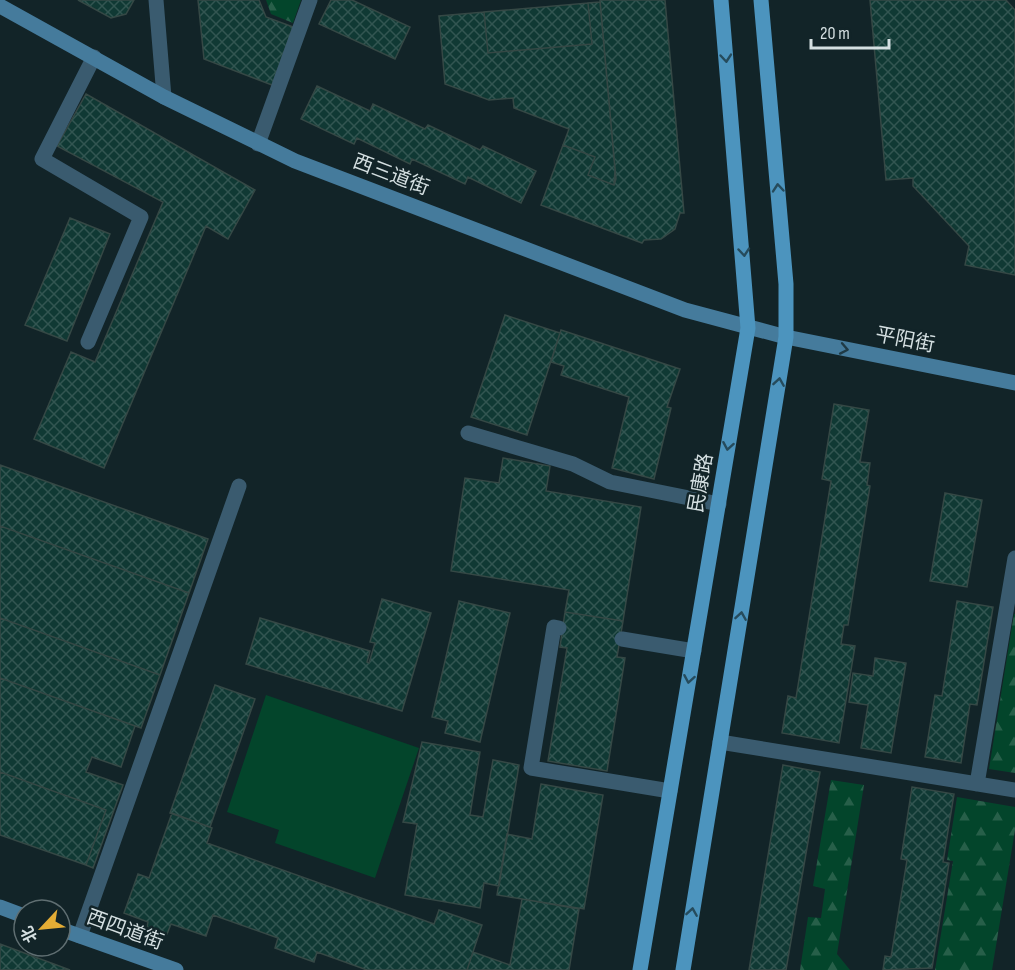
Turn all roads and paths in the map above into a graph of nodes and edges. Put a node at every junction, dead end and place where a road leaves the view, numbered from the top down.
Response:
1 (156, 0) edge
2 (310, 0) edge
3 (721, 0) edge
4 (761, 0) edge
5 (0, 6) edge
6 (94, 57) junction
7 (164, 97) junction
8 (258, 144) junction
9 (748, 328) junction
10 (786, 337) junction
11 (88, 342) dead end
12 (1015, 383) edge
13 (468, 433) dead end
14 (238, 486) dead end
15 (719, 504) junction
16 (1015, 558) edge
17 (559, 628) dead end
18 (622, 639) dead end
19 (694, 651) junction
20 (720, 741) junction
21 (978, 784) junction
22 (1015, 790) edge
23 (670, 791) junction
24 (72, 933) edge
25 (80, 936) junction
26 (176, 970) edge
27 (640, 970) edge
28 (683, 970) edge

1 - 7 lane
2 - 8 lane
3 -> 9 main road, 民康路
10 -> 4 main road
5 - 6 street, 西三道街
6 - 7 street, 西三道街
6 - 11 lane
7 - 8 street, 西三道街
8 - 9 street, 西三道街
9 - 10 street, 西三道街
9 -> 15 main road, 民康路
10 -> 12 street, 平阳街
20 -> 10 main road
13 - 15 lane
14 - 25 lane
15 - 19 main road, 民康路
16 - 21 lane
17 - 23 lane
18 - 19 lane
19 -> 23 main road, 民康路
20 - 21 lane
28 -> 20 main road
21 - 22 lane
23 - 27 main road, 民康路
24 - 25 street, 西四道街
25 - 26 street, 西四道街

